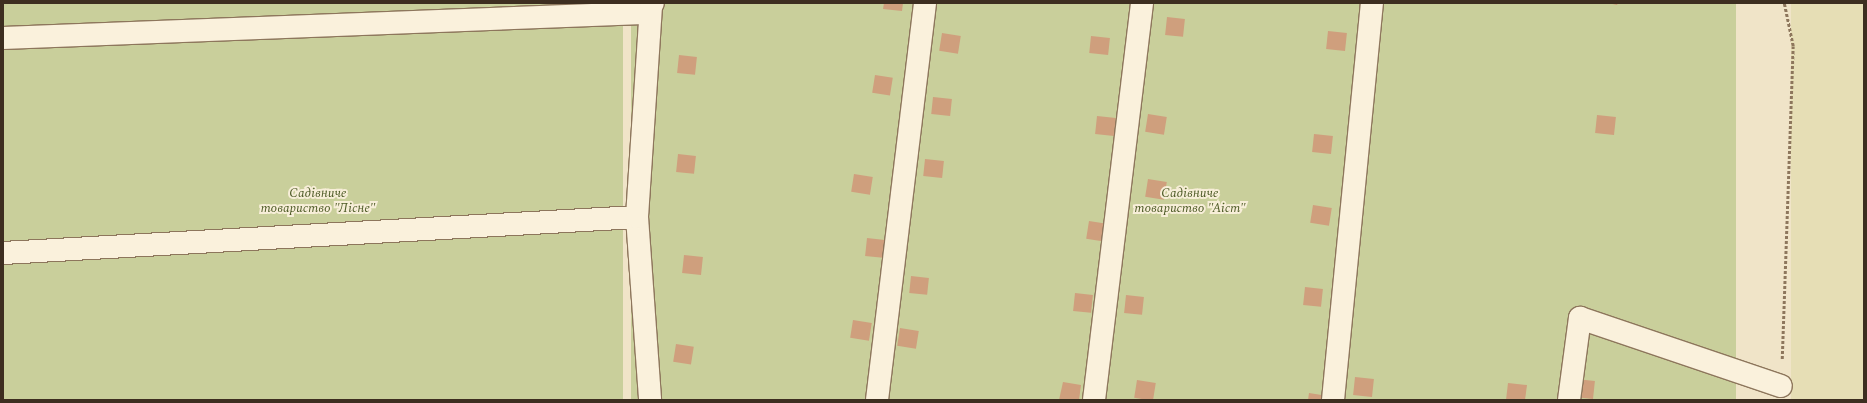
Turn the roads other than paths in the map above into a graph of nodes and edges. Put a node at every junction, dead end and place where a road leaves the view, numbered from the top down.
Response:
1 (925, 3) edge
2 (1142, 3) edge
3 (1372, 3) edge
4 (652, 5) edge
5 (541, 10) edge
6 (3, 38) edge
7 (637, 217) junction
8 (3, 253) edge
9 (1781, 386) road end
10 (650, 400) edge
11 (877, 400) edge
12 (1094, 400) edge
13 (1333, 400) edge
14 (1569, 400) edge

1 - 11 street
2 - 12 street
3 - 13 street
4 - 5 street
4 - 7 street
5 - 6 street
7 - 8 street
7 - 10 street
9 - 14 street

